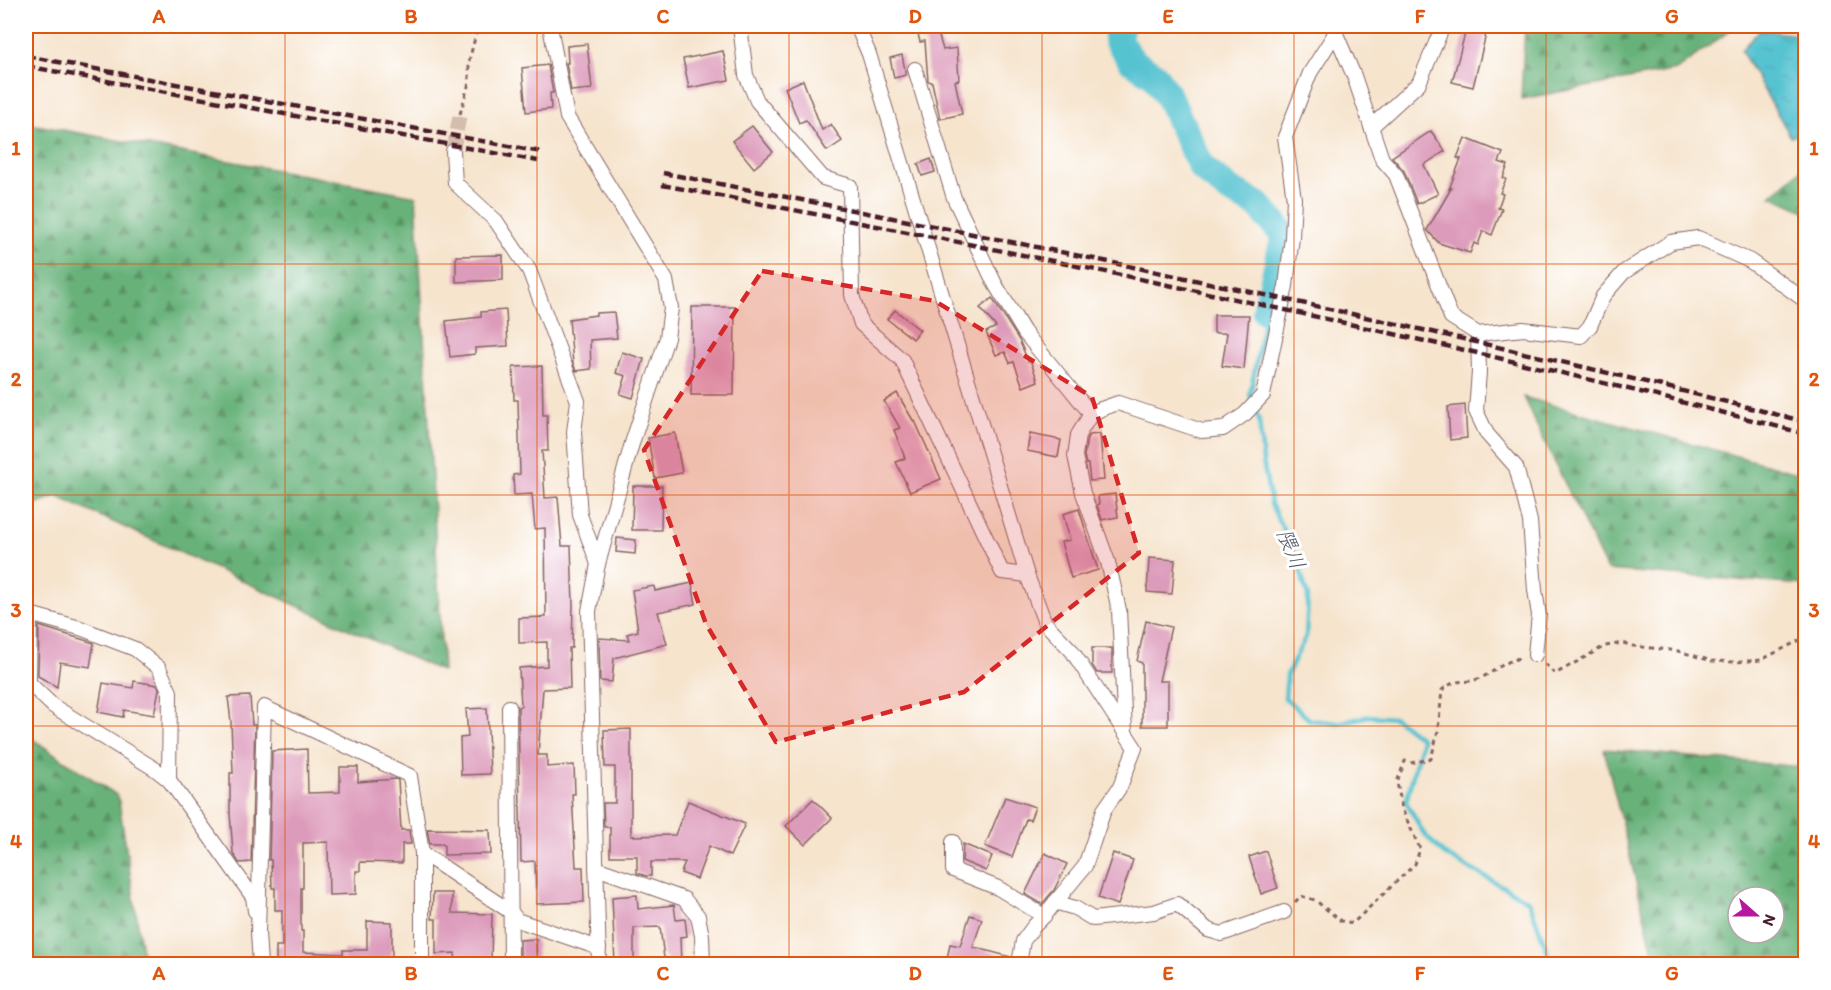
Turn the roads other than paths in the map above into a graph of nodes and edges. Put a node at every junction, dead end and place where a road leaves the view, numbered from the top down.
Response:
1 (550, 26) edge
2 (740, 26) edge
3 (856, 26) edge
4 (1443, 26) edge
5 (1334, 29) edge
6 (915, 69) dead end
7 (1371, 127) junction
8 (453, 151) tunnel mouth
9 (1806, 301) edge
10 (1478, 334) junction
11 (1091, 414) junction
12 (598, 564) junction
13 (1027, 575) junction
14 (28, 614) edge
15 (1535, 655) road end
16 (509, 707) dead end
17 (1125, 732) junction
18 (169, 780) junction
19 (953, 843) dead end
20 (422, 853) junction
21 (596, 868) junction
22 (1055, 902) junction
23 (511, 912) junction
24 (1284, 912) road end
25 (1044, 916) junction
26 (258, 933) junction
27 (599, 948) junction
28 (260, 964) edge
29 (422, 964) edge
30 (511, 964) edge
31 (599, 964) edge
32 (703, 964) edge
33 (1019, 964) edge

1 - 12 street
2 - 13 street
3 - 13 street
4 - 7 street
5 - 7 street
5 - 11 street
6 - 11 street
7 - 10 street
8 - 12 street
9 - 10 street
10 - 15 street
11 - 17 street
12 - 21 street
13 - 17 street
14 - 18 street
14 - 18 street
16 - 23 street
17 - 22 street
18 - 26 street
19 - 25 street
20 - 23 street
20 - 26 street
20 - 29 street
21 - 27 street
21 - 32 street
22 - 24 street
22 - 25 street
23 - 27 street
23 - 30 street
25 - 33 street
26 - 28 street
27 - 31 street

